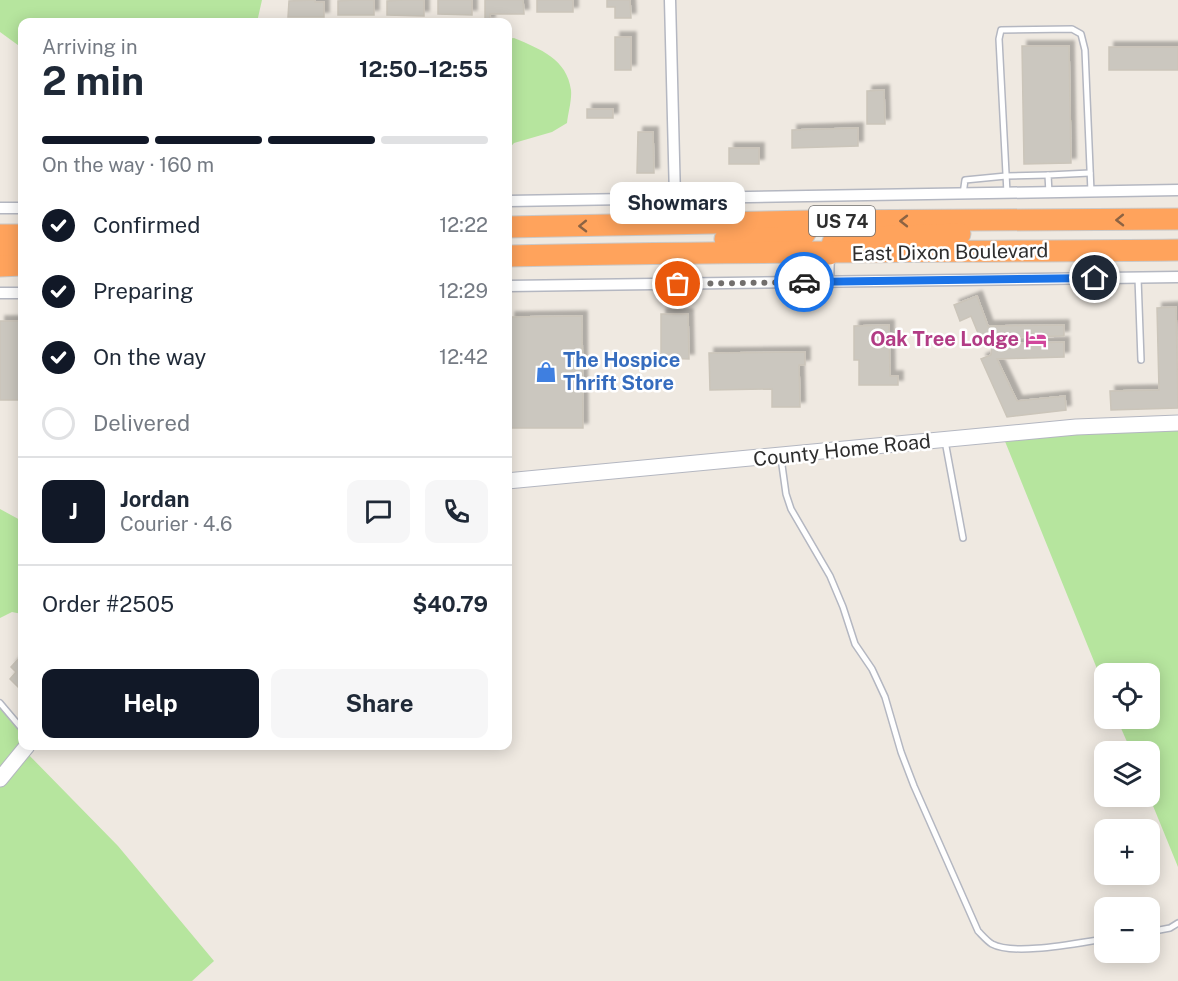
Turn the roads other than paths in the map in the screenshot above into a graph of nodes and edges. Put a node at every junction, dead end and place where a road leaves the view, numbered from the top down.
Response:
1 (670, 0) edge
2 (1090, 173) junction
3 (1048, 175) junction
4 (1006, 176) junction
5 (1178, 190) edge
6 (1049, 192) junction
7 (1090, 192) junction
8 (1007, 193) junction
9 (963, 194) junction
10 (675, 198) junction
11 (512, 201) edge
12 (0, 208) edge
13 (18, 208) edge
14 (812, 209) junction
15 (1178, 219) edge
16 (1019, 221) junction
17 (512, 227) edge
18 (0, 235) edge
19 (18, 235) edge
20 (0, 250) edge
21 (18, 250) edge
22 (1178, 250) edge
23 (630, 254) junction
24 (829, 254) junction
25 (512, 256) edge
26 (18, 265) edge
27 (0, 266) edge
28 (1178, 277) edge
29 (1138, 278) junction
30 (828, 282) junction
31 (512, 286) edge
32 (18, 292) edge
33 (0, 293) edge
34 (1141, 360) dead end
35 (1178, 423) edge
36 (945, 440) junction
37 (781, 456) junction
38 (512, 481) edge
39 (963, 538) dead end
40 (0, 703) edge
41 (18, 724) edge
42 (24, 750) edge
43 (0, 779) edge
44 (1178, 923) edge
45 (1160, 930) edge
46 (1094, 940) edge

1 - 10 street
2 - 3 lane
2 - 4 lane
2 - 7 lane
3 - 4 lane
3 - 6 lane
4 - 8 lane
4 - 9 lane
5 - 7 street, East Dixon Boulevard
6 - 7 street, East Dixon Boulevard
6 - 8 street, East Dixon Boulevard
8 - 9 street, East Dixon Boulevard
9 - 14 street, East Dixon Boulevard
10 - 11 street, East Dixon Boulevard
10 - 14 street, East Dixon Boulevard
12 - 13 street
16 -> 14 highway, East Dixon Boulevard / US 74
14 -> 17 highway, East Dixon Boulevard / US 74
14 - 23 highway
15 -> 16 highway, East Dixon Boulevard / US 74
16 - 24 highway
18 - 19 highway
20 - 21 highway
22 - 24 highway, East Dixon Boulevard / US 74
23 - 24 highway, East Dixon Boulevard / US 74
23 - 25 highway, East Dixon Boulevard / US 74
24 - 30 street
26 - 27 highway
28 - 29 street, East Dixon Boulevard
29 - 30 street, East Dixon Boulevard
29 - 34 lane
30 - 31 street, East Dixon Boulevard
32 - 33 street
35 - 36 street, County Home Road
36 - 37 street, County Home Road
36 - 39 lane
37 - 38 street, County Home Road
37 - 46 lane
40 - 41 lane
42 - 43 street
44 - 45 lane

